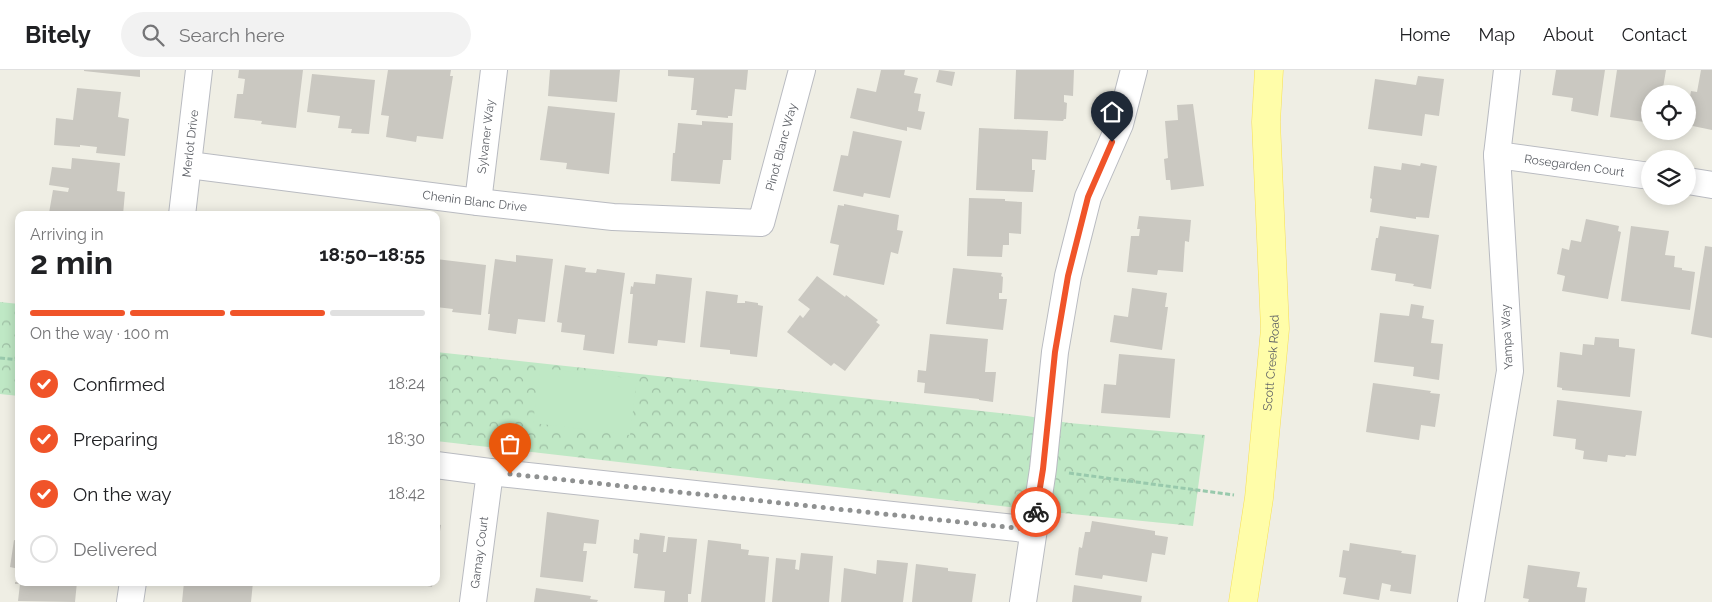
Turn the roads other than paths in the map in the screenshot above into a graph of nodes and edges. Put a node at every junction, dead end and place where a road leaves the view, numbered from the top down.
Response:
1 (199, 70) edge
2 (494, 70) edge
3 (802, 70) edge
4 (1134, 70) edge
5 (1254, 70) edge
6 (1269, 70) edge
7 (1507, 70) edge
8 (1266, 122) junction
9 (1497, 155) junction
10 (189, 165) junction
11 (1641, 175) edge
12 (1696, 182) edge
13 (1712, 185) edge
14 (478, 202) junction
15 (183, 211) edge
16 (761, 224) joint
17 (440, 466) edge
18 (490, 472) junction
19 (1034, 530) junction
20 (132, 586) edge
21 (130, 602) edge
22 (473, 602) edge
23 (1023, 602) edge
24 (1243, 602) edge
25 (1471, 602) edge

1 - 10 street, Merlot Drive
2 - 14 street, Sylvaner Way
3 - 16 street, Pinot Blanc Way
4 - 19 street
5 - 8 main road, Scott Creek Road
6 - 8 main road, Scott Creek Road
7 - 9 street, Yampa Way
8 - 24 main road, Scott Creek Road
9 - 11 street, Rosegarden Court
9 - 25 street, Yampa Way
10 - 14 street, Chenin Blanc Drive
10 - 15 street, Merlot Drive
12 - 13 street
14 - 16 street, Chenin Blanc Drive
17 - 18 street
18 - 19 street
18 - 22 street, Gamay Court
19 - 23 street
20 - 21 street

